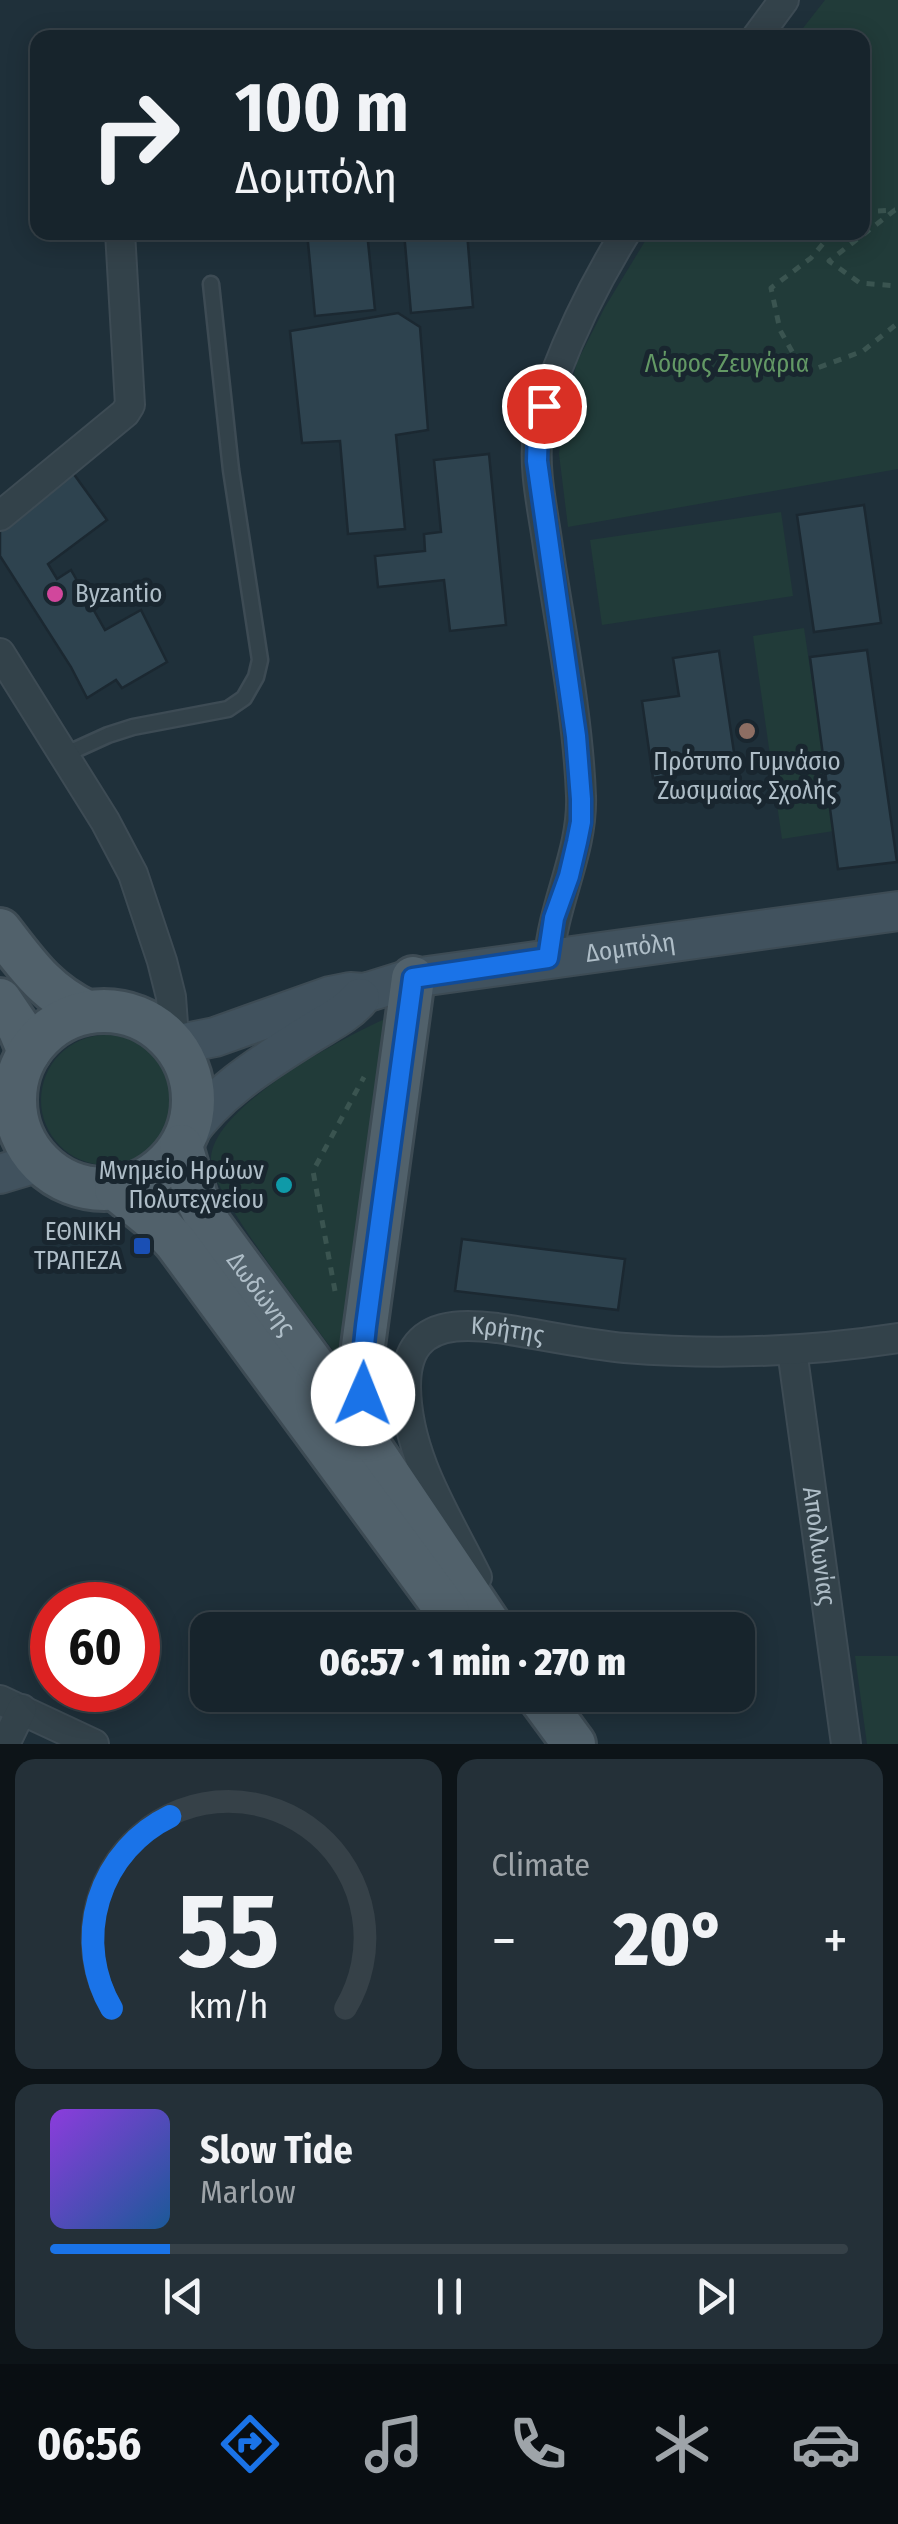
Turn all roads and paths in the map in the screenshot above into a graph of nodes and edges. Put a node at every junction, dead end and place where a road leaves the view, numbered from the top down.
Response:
1 (784, 0) edge
2 (762, 30) edge
3 (896, 209) edge
4 (870, 211) edge
5 (870, 230) edge
6 (120, 240) edge
7 (622, 240) edge
8 (827, 240) edge
9 (857, 240) edge
10 (211, 284) dead end
11 (898, 286) edge
12 (898, 322) edge
13 (0, 516) edge
14 (0, 653) edge
15 (64, 755) junction
16 (898, 911) edge
17 (0, 930) edge
18 (548, 958) junction
19 (413, 978) junction
20 (365, 992) junction
21 (0, 1000) edge
22 (87, 1012) junction
23 (171, 1041) junction
24 (30, 1052) junction
25 (365, 1076) dead end
26 (8, 1107) edge
27 (184, 1140) junction
28 (20, 1168) edge
29 (116, 1189) junction
30 (336, 1299) dead end
31 (898, 1338) edge
32 (792, 1350) junction
33 (367, 1440) junction
34 (469, 1612) edge
35 (472, 1612) edge
36 (484, 1612) edge
37 (11, 1704) edge
38 (519, 1712) edge
39 (550, 1712) edge
40 (6, 1744) edge
41 (94, 1744) edge
42 (542, 1744) edge
43 (574, 1744) edge
44 (846, 1744) edge

1 - 2 street
3 - 4 path
3 - 5 path
6 - 13 street
7 - 18 street
8 - 12 path
9 - 11 path
10 - 15 lane
14 - 15 street
15 - 23 street
16 - 18 main road, Δομπόλη
17 - 22 main road
18 - 19 main road, Δομπόλη
19 - 20 main road, Δομπόλη
19 - 33 main road
20 - 23 main road, Δομπόλη
20 - 27 main road
21 - 24 main road
22 - 23 main road
22 - 24 main road
23 - 27 main road, Δωδώνης
24 - 26 main road
25 - 30 path
26 - 28 main road
27 - 29 main road
27 - 33 main road, Δωδώνης
28 - 29 main road
29 - 34 main road, Δωδώνης
31 - 32 street, Κρήτης
32 - 36 street, Κρήτης
32 - 44 street, Απολλωνίας
33 - 35 main road, Δωδώνης
37 - 40 street
37 - 41 street
38 - 42 main road
39 - 43 main road

